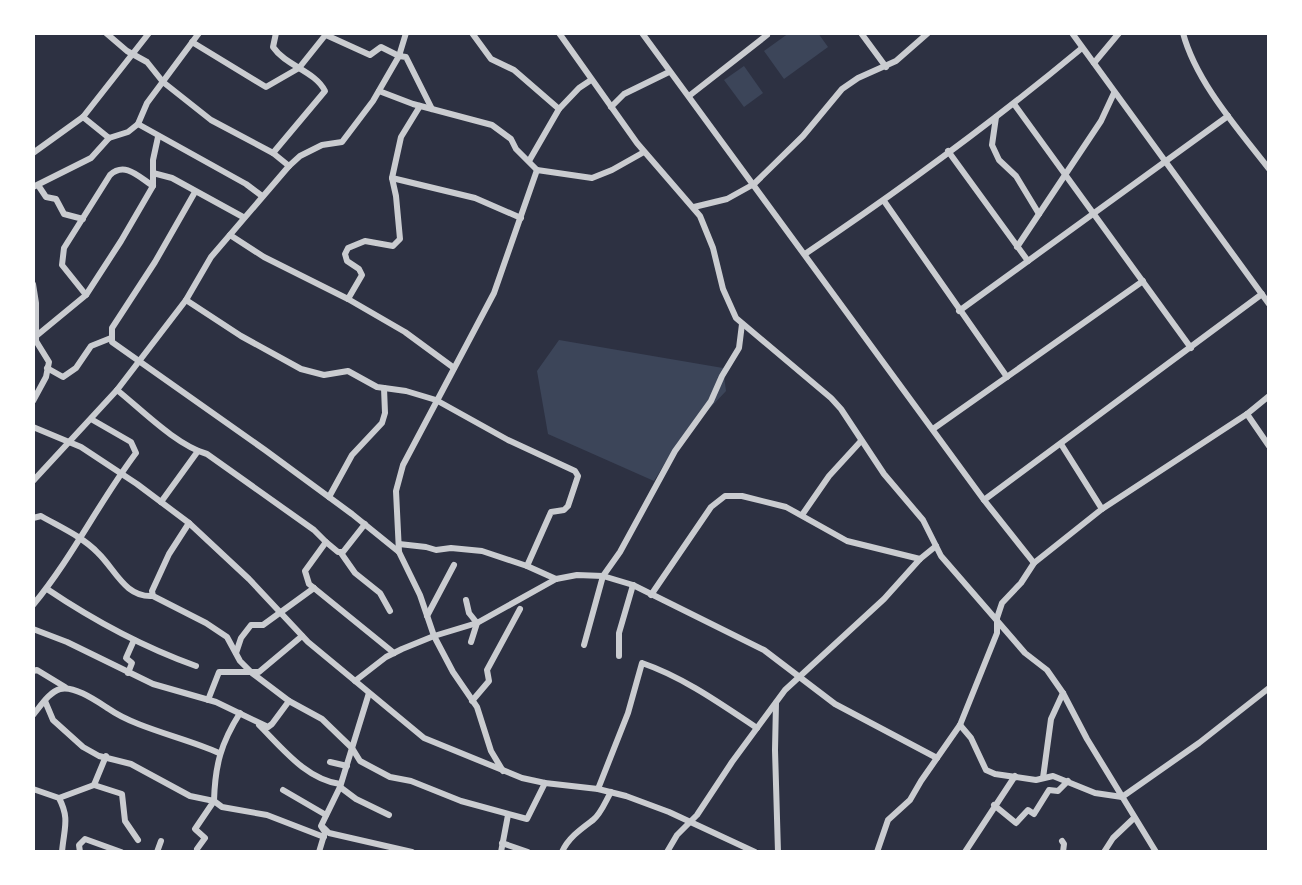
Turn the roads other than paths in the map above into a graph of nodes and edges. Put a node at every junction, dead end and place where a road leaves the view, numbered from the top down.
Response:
1 (106, 33) edge
2 (149, 33) edge
3 (199, 33) edge
4 (406, 33) edge
5 (472, 33) edge
6 (559, 33) edge
7 (642, 33) edge
8 (861, 33) edge
9 (928, 33) edge
10 (1072, 33) edge
11 (1119, 33) edge
12 (1183, 33) edge
13 (326, 34) edge
14 (767, 34) edge
15 (273, 35) edge
16 (192, 43) junction
17 (1082, 48) junction
18 (134, 53) junction
19 (400, 56) junction
20 (1094, 63) junction
21 (886, 67) junction
22 (299, 68) junction
23 (669, 72) junction
24 (591, 80) junction
25 (163, 82) junction
26 (379, 91) junction
27 (1114, 93) junction
28 (689, 96) junction
29 (1014, 104) junction
30 (420, 106) junction
31 (611, 107) junction
32 (432, 109) junction
33 (559, 109) junction
34 (1228, 116) junction
35 (83, 117) junction
36 (996, 117) junction
37 (138, 124) junction
38 (158, 137) junction
39 (109, 138) junction
40 (644, 152) junction
41 (948, 152) junction
42 (33, 153) edge
43 (273, 153) junction
44 (529, 161) junction
45 (1165, 163) junction
46 (289, 166) junction
47 (1269, 169) edge
48 (537, 170) junction
49 (153, 173) junction
50 (1065, 174) junction
51 (392, 178) junction
52 (754, 184) junction
53 (35, 186) edge
54 (153, 186) junction
55 (195, 191) junction
56 (262, 196) junction
57 (884, 201) junction
58 (694, 207) junction
59 (1039, 214) junction
60 (1094, 214) junction
61 (243, 217) junction
62 (521, 218) junction
63 (83, 219) junction
64 (230, 235) junction
65 (1017, 247) junction
66 (805, 254) junction
67 (1028, 261) junction
68 (1143, 281) junction
69 (33, 284) edge
70 (1262, 294) junction
71 (86, 295) junction
72 (348, 299) junction
73 (186, 300) junction
74 (1269, 304) edge
75 (35, 310) edge
76 (959, 311) junction
77 (742, 324) junction
78 (35, 337) junction
79 (111, 338) junction
80 (1191, 348) junction
81 (139, 361) junction
82 (47, 368) junction
83 (454, 368) junction
84 (1007, 377) junction
85 (384, 388) junction
86 (36, 390) edge
87 (117, 390) junction
88 (1269, 396) edge
89 (436, 400) junction
90 (33, 401) edge
91 (1247, 414) junction
92 (90, 419) junction
93 (33, 427) edge
94 (933, 429) junction
95 (862, 441) junction
96 (69, 442) junction
97 (1061, 444) junction
98 (1269, 446) edge
99 (198, 451) junction
100 (121, 473) junction
101 (33, 481) edge
102 (329, 497) junction
103 (984, 500) junction
104 (161, 502) junction
105 (1102, 509) junction
106 (802, 515) junction
107 (33, 518) edge
108 (189, 523) junction
109 (365, 524) junction
110 (79, 538) junction
111 (326, 542) junction
112 (936, 547) junction
113 (399, 548) junction
114 (341, 552) junction
115 (920, 559) junction
116 (1034, 563) junction
117 (454, 565) dead end
118 (527, 566) junction
119 (603, 576) junction
120 (556, 579) junction
121 (633, 586) junction
122 (314, 588) junction
123 (47, 589) junction
124 (651, 595) junction
125 (153, 596) junction
126 (467, 600) dead end
127 (33, 606) edge
128 (520, 609) dead end
129 (390, 611) dead end
130 (280, 613) junction
131 (427, 616) junction
132 (997, 618) junction
133 (477, 623) junction
134 (33, 629) edge
135 (434, 635) junction
136 (302, 636) junction
137 (134, 640) junction
138 (471, 642) dead end
139 (584, 645) dead end
140 (236, 653) junction
141 (394, 653) junction
142 (619, 656) dead end
143 (196, 666) dead end
144 (33, 671) edge
145 (128, 673) junction
146 (251, 673) junction
147 (799, 678) junction
148 (355, 681) junction
149 (1269, 688) edge
150 (68, 689) junction
151 (1063, 692) junction
152 (369, 693) junction
153 (208, 700) junction
154 (45, 701) junction
155 (289, 701) junction
156 (472, 701) junction
157 (776, 702) junction
158 (240, 713) junction
159 (33, 715) edge
160 (253, 719) junction
161 (960, 725) junction
162 (757, 728) junction
163 (352, 748) junction
164 (219, 753) junction
165 (106, 756) junction
166 (937, 758) junction
167 (330, 762) dead end
168 (347, 766) junction
169 (503, 771) junction
170 (1014, 776) junction
171 (1043, 778) junction
172 (1068, 781) junction
173 (545, 783) junction
174 (94, 785) junction
175 (340, 786) junction
176 (33, 789) edge
177 (598, 789) junction
178 (283, 790) dead end
179 (611, 792) junction
180 (1122, 797) junction
181 (59, 798) junction
182 (214, 801) junction
183 (994, 805) junction
184 (326, 815) junction
185 (389, 815) dead end
186 (508, 815) junction
187 (1134, 818) junction
188 (690, 822) junction
189 (321, 826) junction
190 (324, 837) junction
191 (138, 840) dead end
192 (161, 841) dead end
193 (1062, 841) dead end
194 (502, 843) junction
195 (197, 849) dead end
196 (967, 851) edge
197 (62, 852) edge
198 (80, 852) edge
199 (121, 852) edge
200 (157, 852) edge
201 (319, 852) edge
202 (412, 852) edge
203 (501, 852) edge
204 (528, 852) edge
205 (562, 852) edge
206 (667, 852) edge
207 (755, 852) edge
208 (778, 852) edge
209 (877, 852) edge
210 (1063, 852) edge
211 (1104, 852) edge
212 (1156, 852) edge

1 - 18 street
2 - 18 street
3 - 16 street
4 - 19 street
5 - 33 street
6 - 24 street
7 - 23 street
8 - 21 street
9 - 21 street
10 - 17 street
11 - 20 street
12 - 34 street
13 - 19 street
13 - 22 street
14 - 28 street
15 - 22 street
16 - 22 street
16 - 25 street
17 - 20 street
17 - 29 street
18 - 25 street
18 - 35 street
19 - 26 street
19 - 32 street
20 - 27 street
21 - 52 street
22 - 43 street
23 - 28 street
23 - 31 street
24 - 31 street
24 - 33 street
25 - 37 street
25 - 43 street
26 - 30 street
26 - 46 street
27 - 45 street
27 - 50 street
28 - 52 street
29 - 36 street
29 - 50 street
30 - 32 street
30 - 51 street
31 - 40 street
32 - 44 street
33 - 44 street
34 - 45 street
34 - 47 street
35 - 39 street
35 - 42 street
36 - 41 street
36 - 59 street
37 - 38 street
37 - 39 street
38 - 49 street
38 - 56 street
39 - 53 street
40 - 48 street
40 - 58 street
41 - 57 street
41 - 65 street
43 - 46 street
44 - 48 street
45 - 60 street
45 - 70 street
46 - 56 street
48 - 62 street
49 - 54 street
49 - 55 street
50 - 59 street
50 - 60 street
51 - 62 street
51 - 72 street
52 - 58 street
52 - 66 street
53 - 63 street
54 - 63 street
54 - 71 street
55 - 61 street
55 - 79 street
56 - 61 street
57 - 66 street
57 - 76 street
58 - 77 street
59 - 65 street
60 - 67 street
60 - 68 street
61 - 64 street
62 - 83 street
63 - 71 street
64 - 72 street
64 - 73 street
65 - 67 street
66 - 94 street
67 - 76 street
68 - 80 street
68 - 84 street
69 - 75 street
70 - 74 street
70 - 80 street
71 - 78 street
72 - 83 street
73 - 81 street
73 - 85 street
75 - 78 street
76 - 84 street
77 - 95 street
77 - 119 street
78 - 82 street
79 - 81 street
79 - 82 street
80 - 97 street
81 - 87 street
81 - 102 street
82 - 86 street
83 - 89 street
84 - 94 street
85 - 89 street
85 - 102 street
86 - 90 street
87 - 92 street
87 - 99 street
88 - 91 street
89 - 113 street
89 - 118 street
91 - 98 street
91 - 105 street
92 - 96 street
92 - 100 street
93 - 96 street
94 - 103 street
95 - 106 street
95 - 112 street
96 - 100 street
96 - 101 street
97 - 103 street
97 - 105 street
99 - 104 street
99 - 111 street
100 - 104 street
100 - 110 street
102 - 109 street
103 - 116 street
104 - 108 street
105 - 116 street
106 - 115 street
106 - 124 street
107 - 110 street
108 - 125 street
108 - 130 street
109 - 113 street
109 - 114 street
110 - 123 street
110 - 125 street
111 - 114 street
111 - 122 street
112 - 115 street
112 - 132 street
113 - 118 street
113 - 131 street
114 - 129 street
115 - 147 street
116 - 132 street
117 - 131 street
118 - 120 street
119 - 120 street
119 - 121 street
119 - 139 street
120 - 133 street
121 - 124 street
121 - 142 street
122 - 130 street
122 - 141 street
123 - 127 street
123 - 137 street
124 - 147 street
125 - 140 street
126 - 133 street
128 - 156 street
130 - 136 street
130 - 140 street
131 - 135 street
132 - 151 street
132 - 161 street
133 - 135 street
133 - 138 street
134 - 145 street
135 - 141 street
135 - 156 street
136 - 146 street
136 - 148 street
137 - 143 street
137 - 145 street
140 - 146 street
141 - 148 street
144 - 150 street
145 - 153 street
146 - 153 street
146 - 155 street
147 - 157 street
147 - 166 street
148 - 152 street
149 - 180 street
150 - 154 street
150 - 164 street
151 - 171 street
151 - 180 street
152 - 163 street
152 - 169 street
153 - 158 street
154 - 159 street
154 - 165 street
155 - 160 street
155 - 163 street
156 - 169 street
157 - 162 street
157 - 208 street
158 - 160 street
158 - 164 street
160 - 175 street
161 - 166 street
161 - 170 street
162 - 177 street
162 - 188 street
163 - 168 street
163 - 186 street
164 - 182 street
165 - 174 street
165 - 182 street
166 - 209 street
167 - 168 street
168 - 175 street
169 - 173 street
170 - 171 street
170 - 183 street
171 - 172 street
172 - 180 street
172 - 183 street
173 - 177 street
173 - 186 street
174 - 181 street
174 - 191 street
175 - 184 street
175 - 185 street
176 - 181 street
177 - 179 street
178 - 184 street
179 - 188 street
179 - 205 street
180 - 187 street
181 - 197 street
182 - 190 street
182 - 195 street
183 - 196 street
184 - 189 street
186 - 194 street
187 - 211 street
187 - 212 street
188 - 206 street
188 - 207 street
189 - 190 street
189 - 202 street
190 - 201 street
192 - 200 street
193 - 210 street
194 - 203 street
194 - 204 street
198 - 199 street

